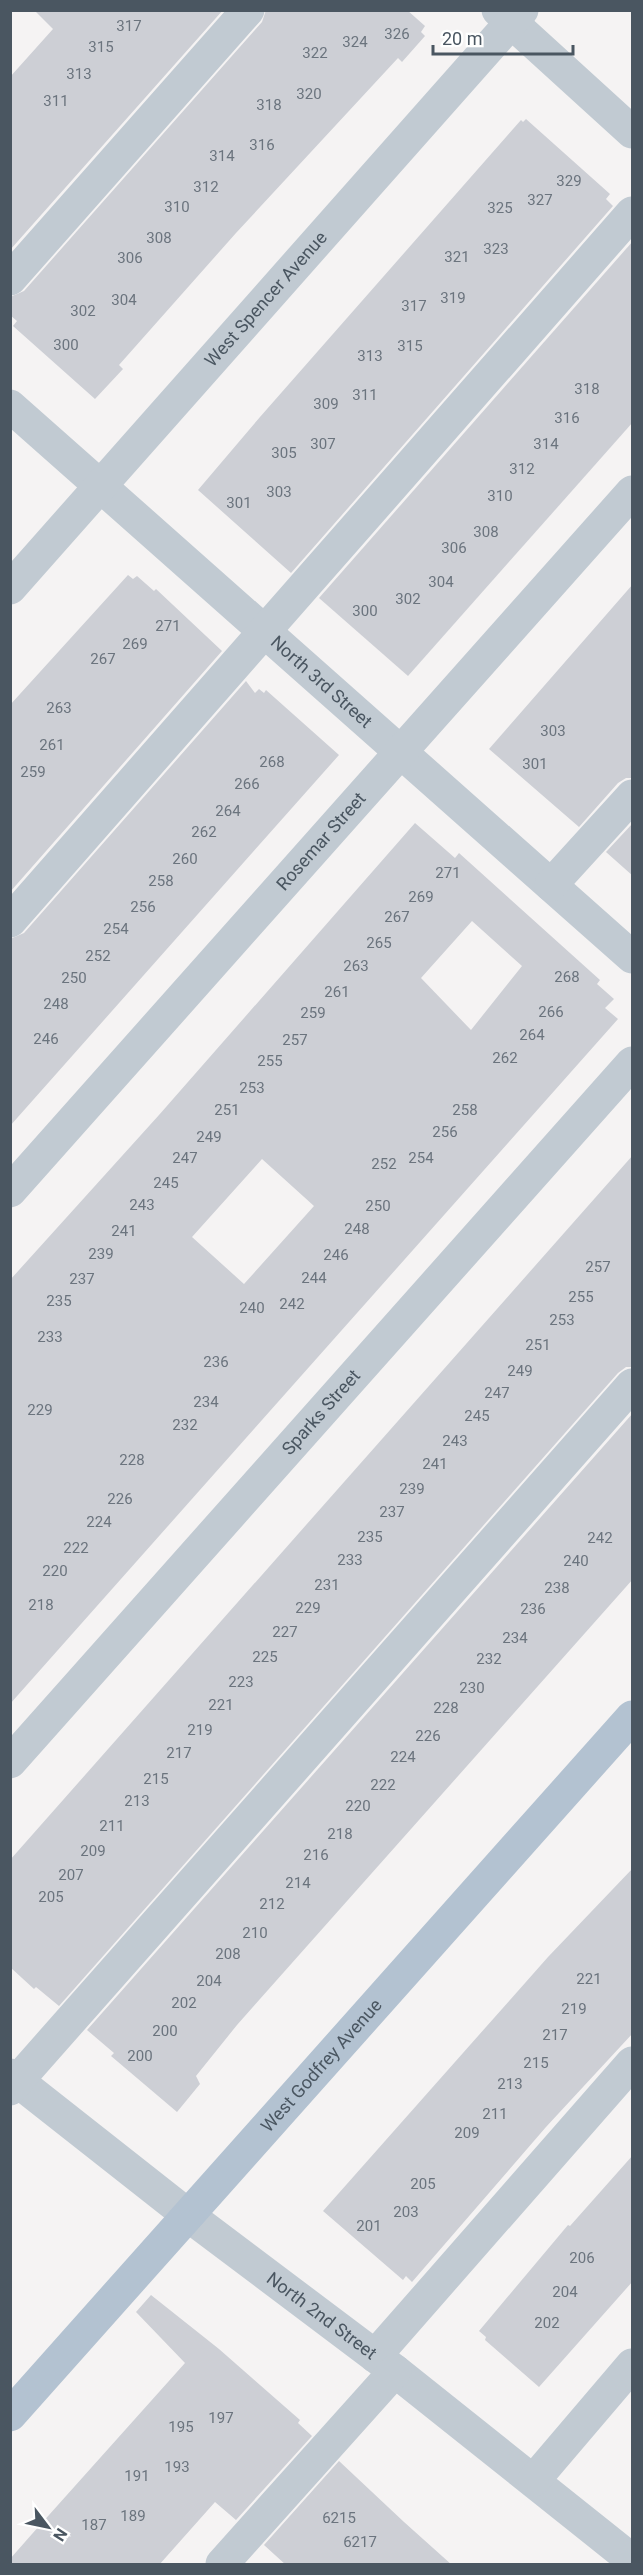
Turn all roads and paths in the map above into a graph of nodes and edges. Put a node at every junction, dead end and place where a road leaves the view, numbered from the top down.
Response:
1 (248, 10) edge
2 (510, 14) edge
3 (633, 132) edge
4 (633, 213) edge
5 (10, 279) edge
6 (10, 406) edge
7 (101, 486) junction
8 (633, 492) edge
9 (10, 588) edge
10 (265, 631) junction
11 (402, 753) junction
12 (633, 796) edge
13 (551, 885) junction
14 (10, 921) edge
15 (633, 957) edge
16 (633, 1063) edge
17 (10, 1191) edge
18 (633, 1385) edge
19 (633, 1717) edge
20 (10, 1762) edge
21 (633, 2063) edge
22 (13, 2082) edge
23 (189, 2216) junction
24 (385, 2363) junction
25 (633, 2365) edge
26 (10, 2415) edge
27 (534, 2480) junction
28 (633, 2560) edge
29 (222, 2565) edge

1 - 5 street
2 - 3 street
2 - 7 street, West Spencer Avenue
4 - 10 street
6 - 7 street, North 3rd Street
7 - 9 street, West Spencer Avenue
7 - 10 street, North 3rd Street
8 - 11 street, Rosemar Street
10 - 11 street, North 3rd Street
10 - 14 street
11 - 13 street, North 3rd Street
11 - 17 street, Rosemar Street
12 - 13 street
13 - 15 street, North 3rd Street
16 - 20 street, Sparks Street
18 - 22 street
19 - 23 main road, West Godfrey Avenue
21 - 24 street
22 - 23 street, North 2nd Street
23 - 24 street, North 2nd Street
23 - 26 main road, West Godfrey Avenue
24 - 27 street, North 2nd Street
24 - 29 street
25 - 27 street
27 - 28 street, North 2nd Street

